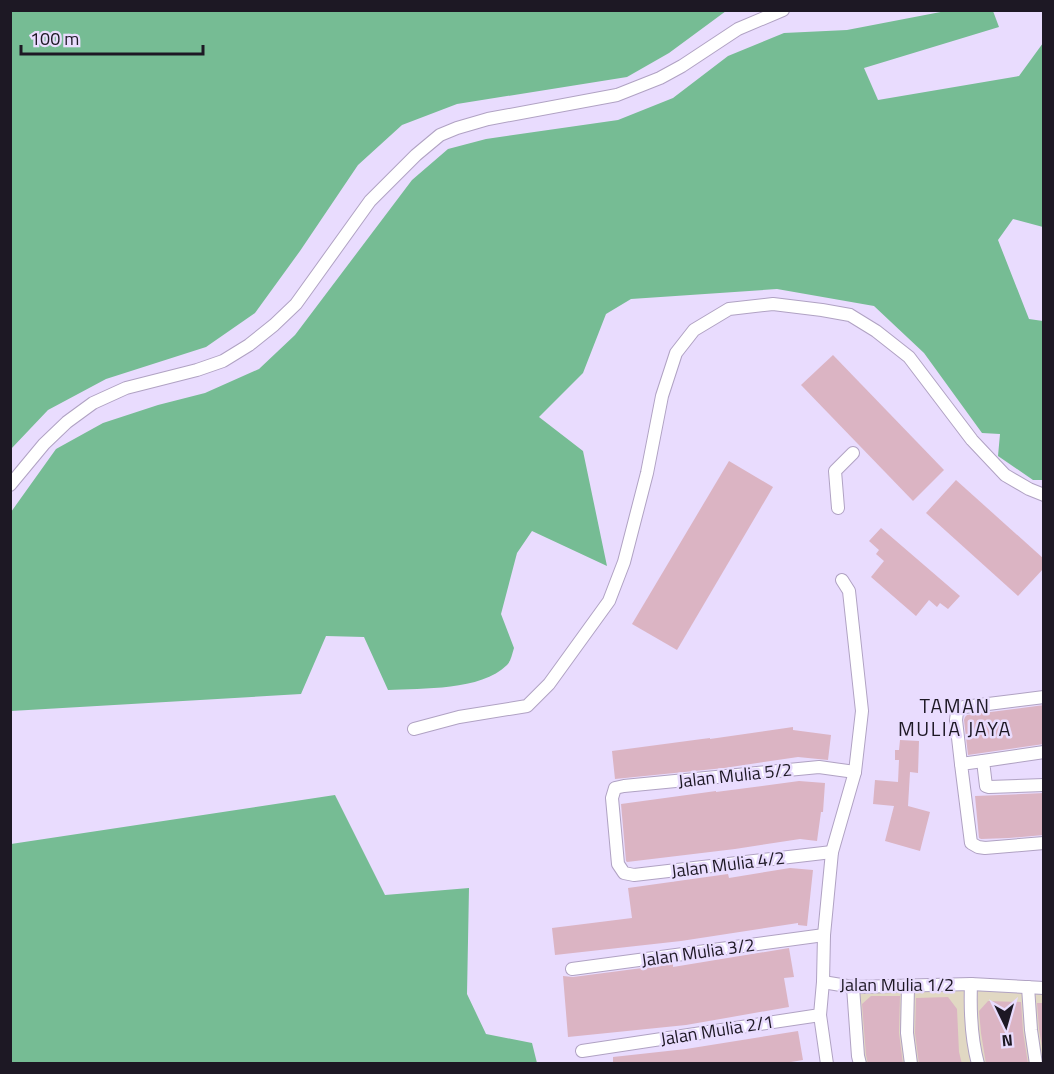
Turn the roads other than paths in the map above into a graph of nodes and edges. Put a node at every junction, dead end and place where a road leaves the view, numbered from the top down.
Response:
1 (783, 10) edge
2 (853, 453) dead end
3 (10, 485) edge
4 (1044, 495) edge
5 (838, 508) dead end
6 (842, 580) dead end
7 (1044, 697) edge
8 (414, 729) dead end
9 (1044, 752) edge
10 (983, 761) junction
11 (961, 764) junction
12 (855, 772) junction
13 (1044, 785) edge
14 (1044, 843) edge
15 (832, 852) junction
16 (624, 873) joint
17 (824, 935) junction
18 (572, 969) dead end
19 (824, 982) junction
20 (971, 984) junction
21 (908, 986) junction
22 (853, 987) junction
23 (1028, 987) junction
24 (1044, 988) edge
25 (820, 1015) junction
26 (582, 1051) dead end
27 (827, 1064) edge
28 (860, 1064) edge
29 (911, 1064) edge
30 (978, 1064) edge
31 (1036, 1064) edge

1 - 3 street
2 - 5 street
4 - 8 street
6 - 12 street
7 - 11 street
9 - 10 street
10 - 11 street
10 - 13 street
11 - 14 street
12 - 15 street
12 - 16 street, Jalan Mulia 5/2
15 - 16 street, Jalan Mulia 4/2
15 - 17 street
17 - 18 street, Jalan Mulia 3/2
17 - 19 street
19 - 22 street, Jalan Mulia 1/2
19 - 25 street
20 - 21 street, Jalan Mulia 1/2
20 - 23 street, Jalan Mulia 1/2
20 - 30 street
21 - 22 street, Jalan Mulia 1/2
21 - 29 street
22 - 28 street
23 - 24 street, Jalan Mulia 1/2
23 - 31 street
25 - 26 street, Jalan Mulia 2/1
25 - 27 street

